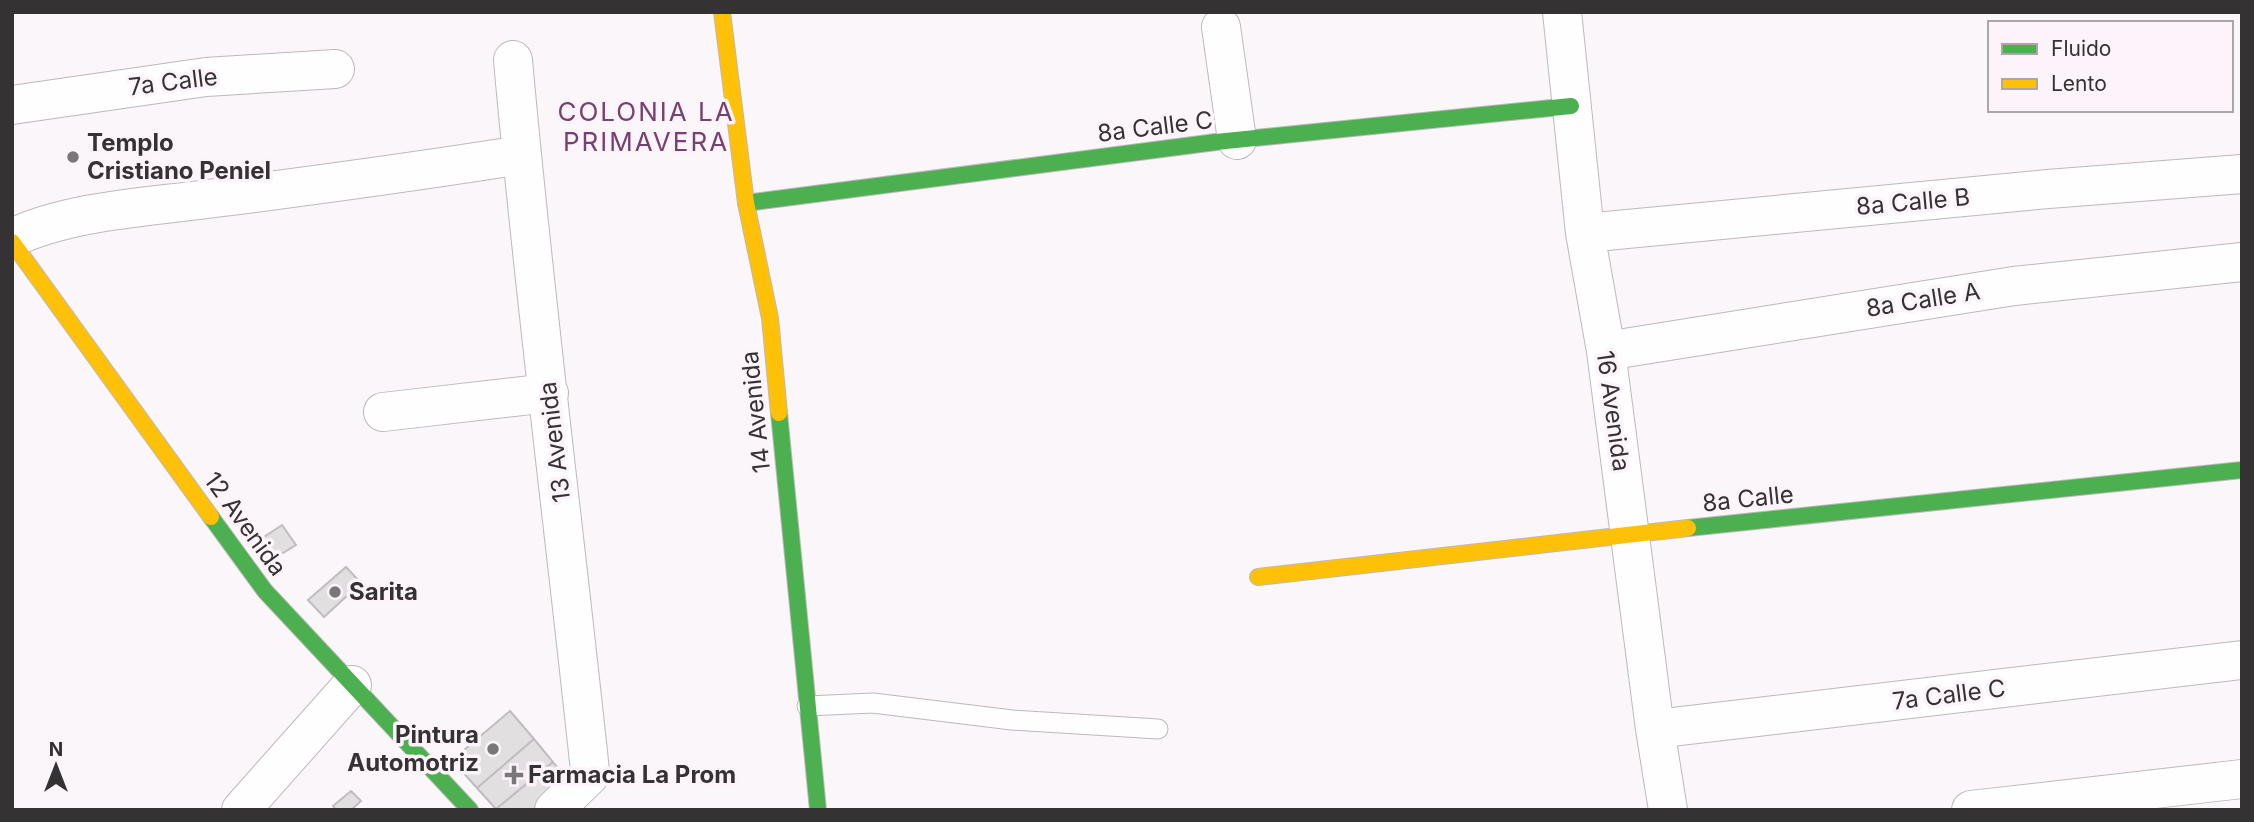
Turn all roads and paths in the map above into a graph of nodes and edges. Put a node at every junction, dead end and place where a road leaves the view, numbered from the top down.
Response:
1 (722, 12) edge
2 (1562, 12) edge
3 (1221, 27) dead end
4 (513, 60) dead end
5 (335, 69) dead end
6 (12, 105) edge
7 (1571, 106) junction
8 (1237, 140) junction
9 (521, 155) junction
10 (2242, 174) edge
11 (746, 203) junction
12 (1585, 233) junction
13 (12, 240) edge
14 (2242, 261) edge
15 (1606, 351) junction
16 (549, 393) junction
17 (383, 412) dead end
18 (2242, 470) edge
19 (1630, 534) junction
20 (1258, 577) dead end
21 (2242, 660) edge
22 (352, 685) junction
23 (807, 706) junction
24 (1158, 730) dead end
25 (1656, 730) junction
26 (2242, 779) edge
27 (241, 810) edge
28 (470, 810) edge
29 (554, 810) edge
30 (818, 810) edge
31 (1668, 810) edge
32 (1971, 810) edge

1 - 11 street, 14 Avenida
2 - 7 street, 16 Avenida
3 - 8 street
4 - 9 street, 13 Avenida
5 - 6 street, 7a Calle
7 - 8 street, 8a Calle C
7 - 12 street, 16 Avenida
8 - 11 street, 8a Calle C
9 - 13 street
9 - 16 street, 13 Avenida
10 - 12 street, 8a Calle B
11 - 23 street, 14 Avenida
12 - 15 street, 16 Avenida
13 - 22 street, 12 Avenida
14 - 15 street, 8a Calle A
15 - 19 street, 16 Avenida
16 - 17 street
16 - 29 street, 13 Avenida
18 - 19 street, 8a Calle
19 - 20 street, 8a Calle
19 - 25 street, 16 Avenida
21 - 25 street, 7a Calle C
22 - 27 street
22 - 28 street, 12 Avenida
23 - 24 lane
23 - 30 street, 14 Avenida
25 - 31 street, 16 Avenida
26 - 32 street

